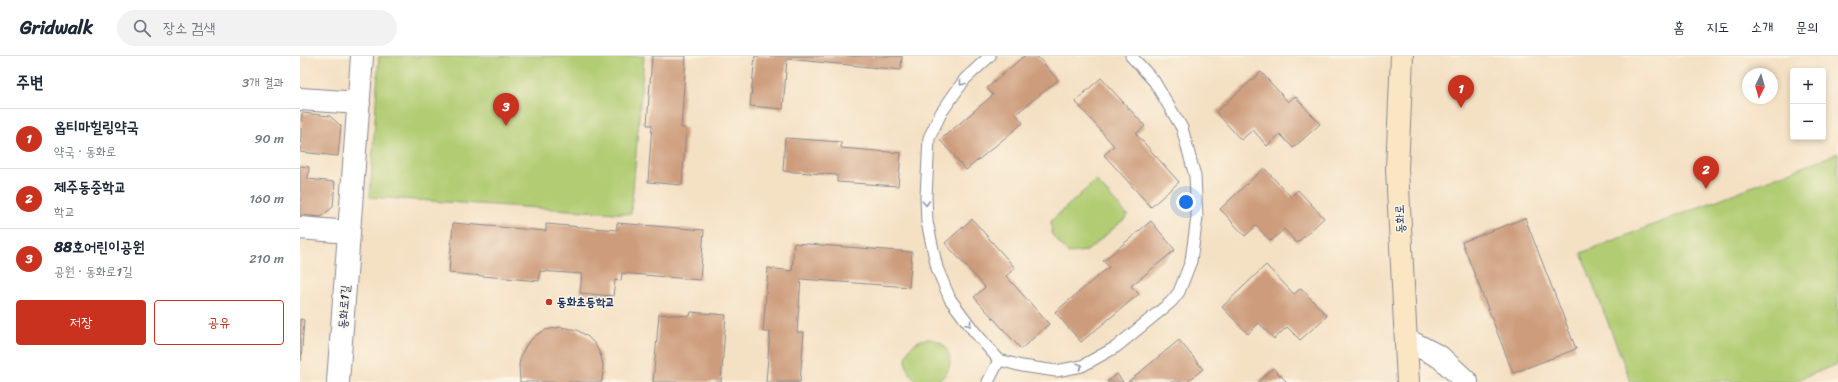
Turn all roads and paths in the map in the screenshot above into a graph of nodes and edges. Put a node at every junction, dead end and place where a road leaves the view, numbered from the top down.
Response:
1 (362, 56) edge
2 (990, 56) edge
3 (1131, 56) edge
4 (1402, 56) edge
5 (300, 98) edge
6 (359, 103) junction
7 (300, 228) edge
8 (349, 232) junction
9 (1406, 340) junction
10 (999, 360) junction
11 (338, 382) edge
12 (988, 382) edge
13 (1408, 382) edge
14 (1467, 382) edge

1 - 6 street, 동화로1길
2 -> 10 lane
10 -> 3 lane
4 - 9 street, 동화로
5 - 6 street
6 - 8 street, 동화로1길
7 - 8 street
8 - 11 street, 동화로1길
9 - 13 street, 동화로
9 - 14 street
10 - 12 lane

